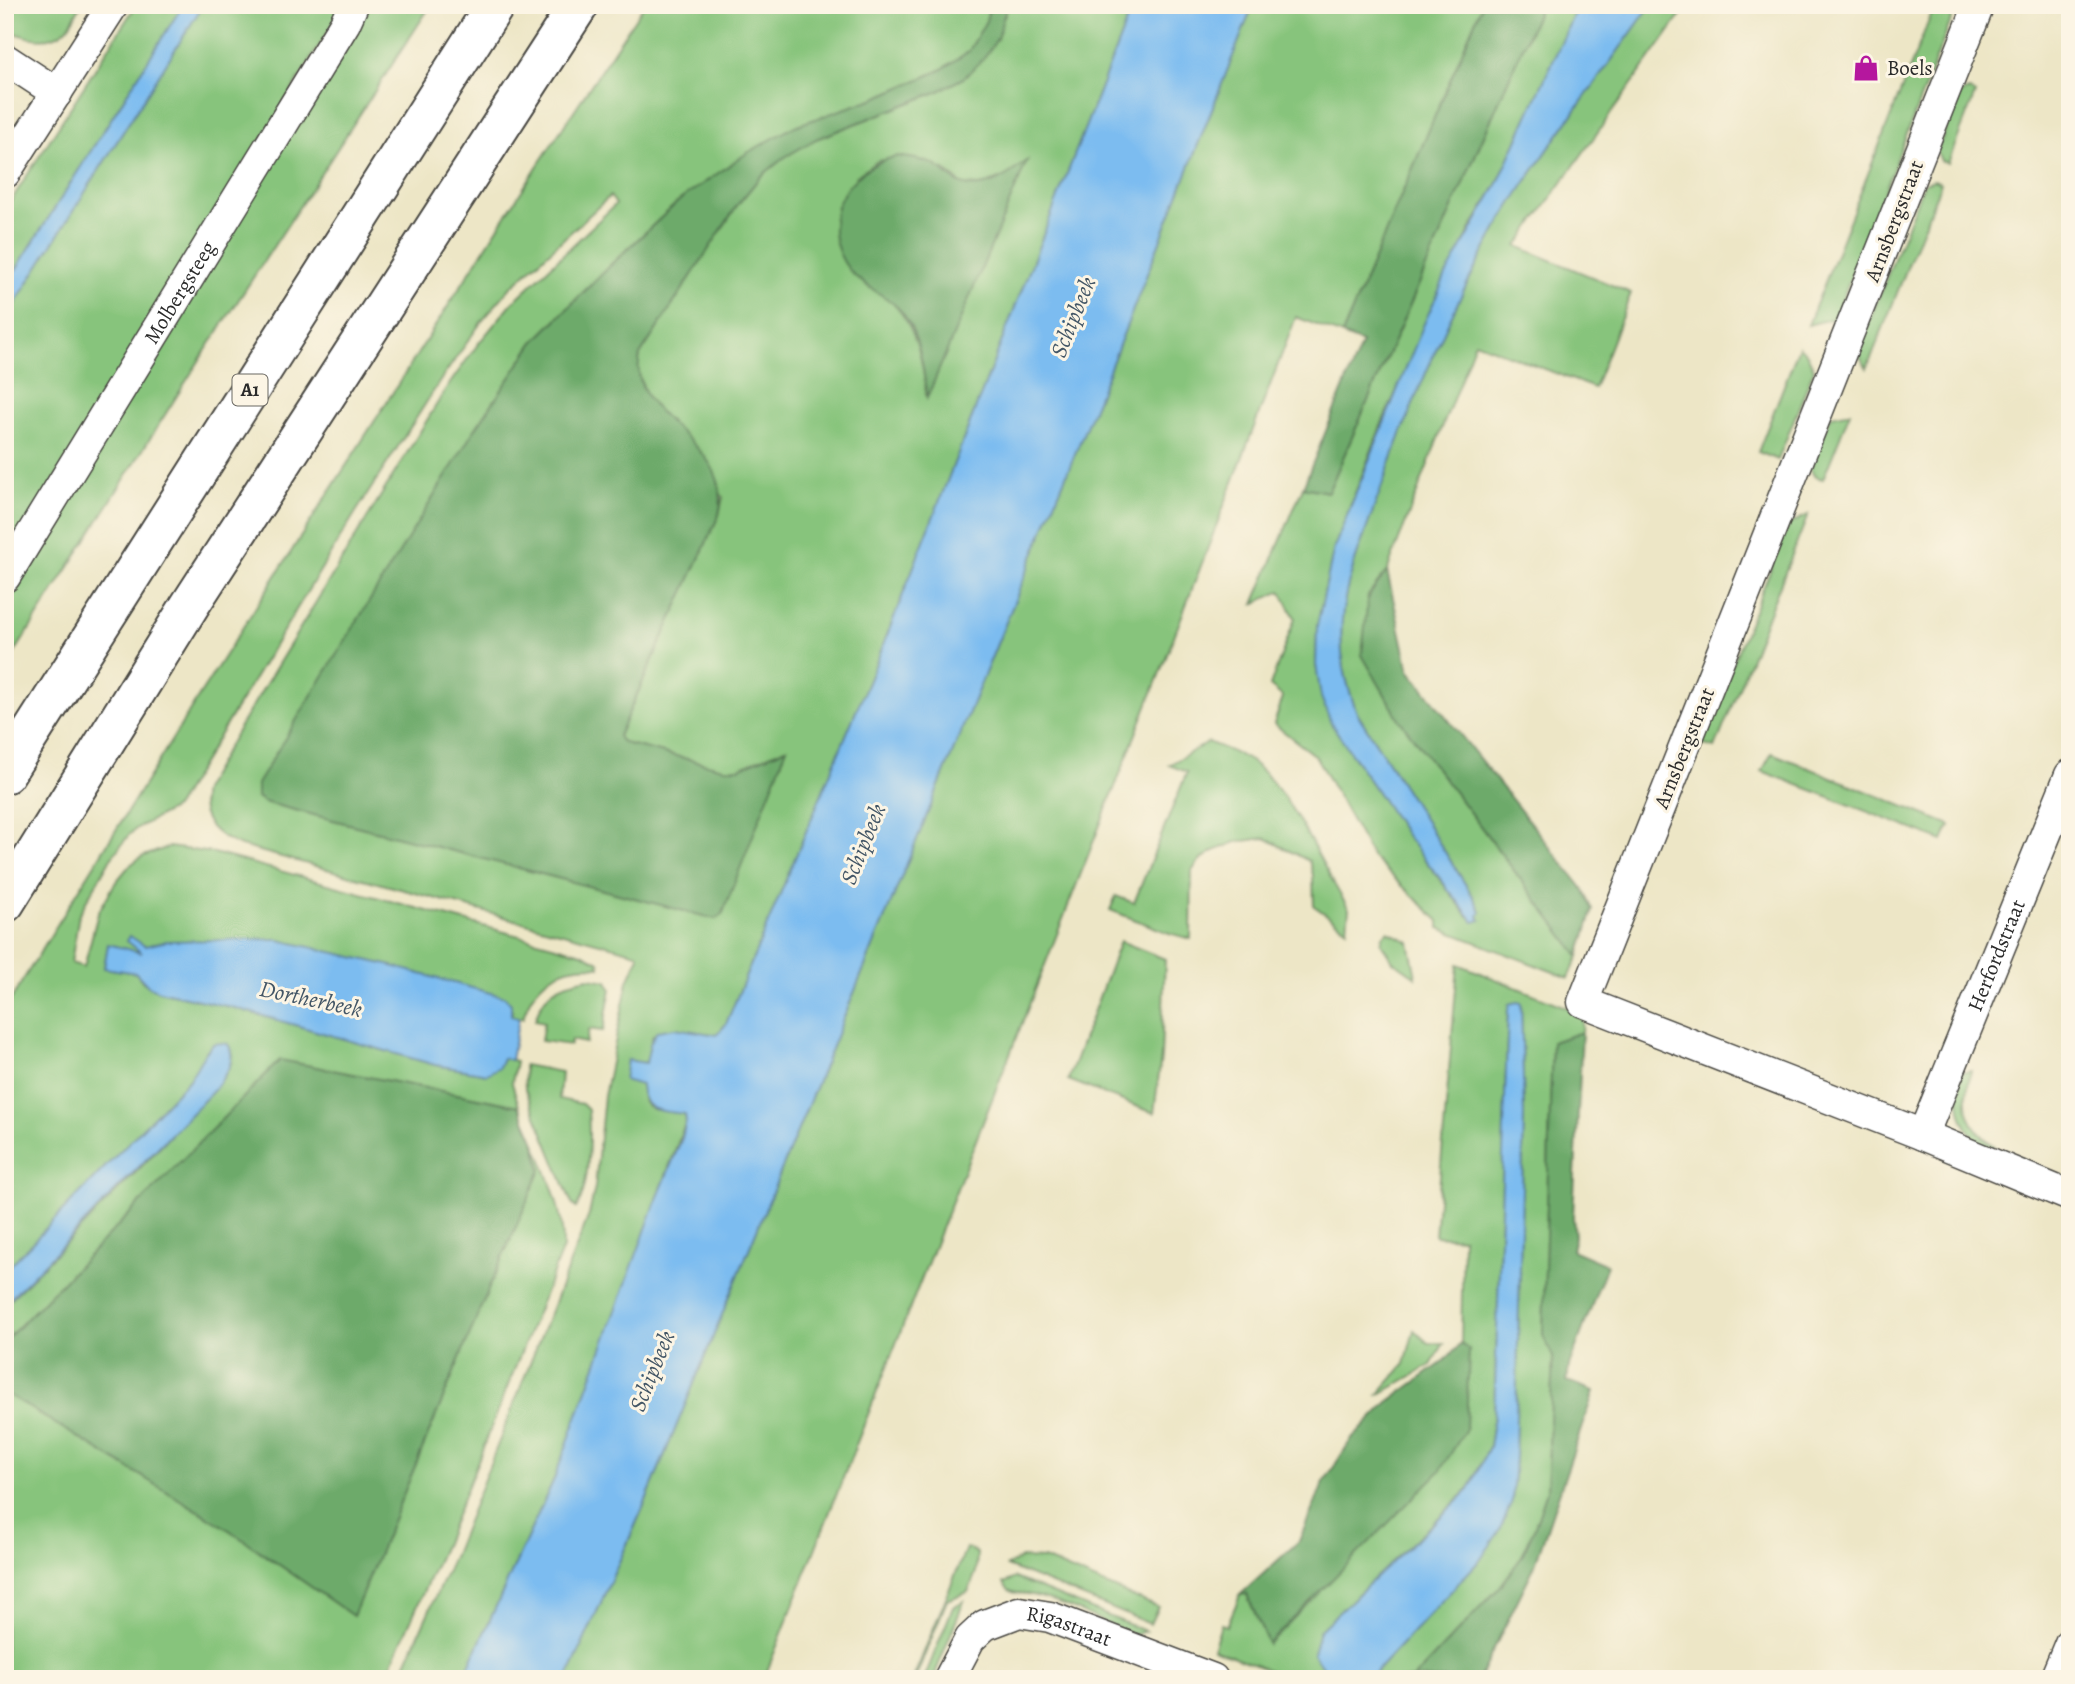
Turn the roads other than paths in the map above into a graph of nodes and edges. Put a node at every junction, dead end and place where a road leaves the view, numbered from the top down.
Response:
1 (113, 5) edge
2 (353, 5) edge
3 (495, 5) edge
4 (579, 5) edge
5 (1979, 5) edge
6 (5, 59) edge
7 (57, 93) junction
8 (5, 173) edge
9 (5, 577) edge
10 (5, 774) edge
11 (2070, 775) edge
12 (5, 903) edge
13 (1923, 1135) junction
14 (2070, 1196) edge
15 (2070, 1643) edge
16 (948, 1679) edge
17 (1213, 1679) edge
18 (2056, 1679) edge

1 - 7 street
2 - 9 street, Molbergsteeg
3 - 10 highway, A1
4 - 12 highway
5 - 13 street, Arnsbergstraat
6 - 7 street
7 - 8 street
11 - 13 street, Herfordstraat
13 - 14 street, Arnsbergstraat
15 - 18 street
16 - 17 street, Rigastraat

